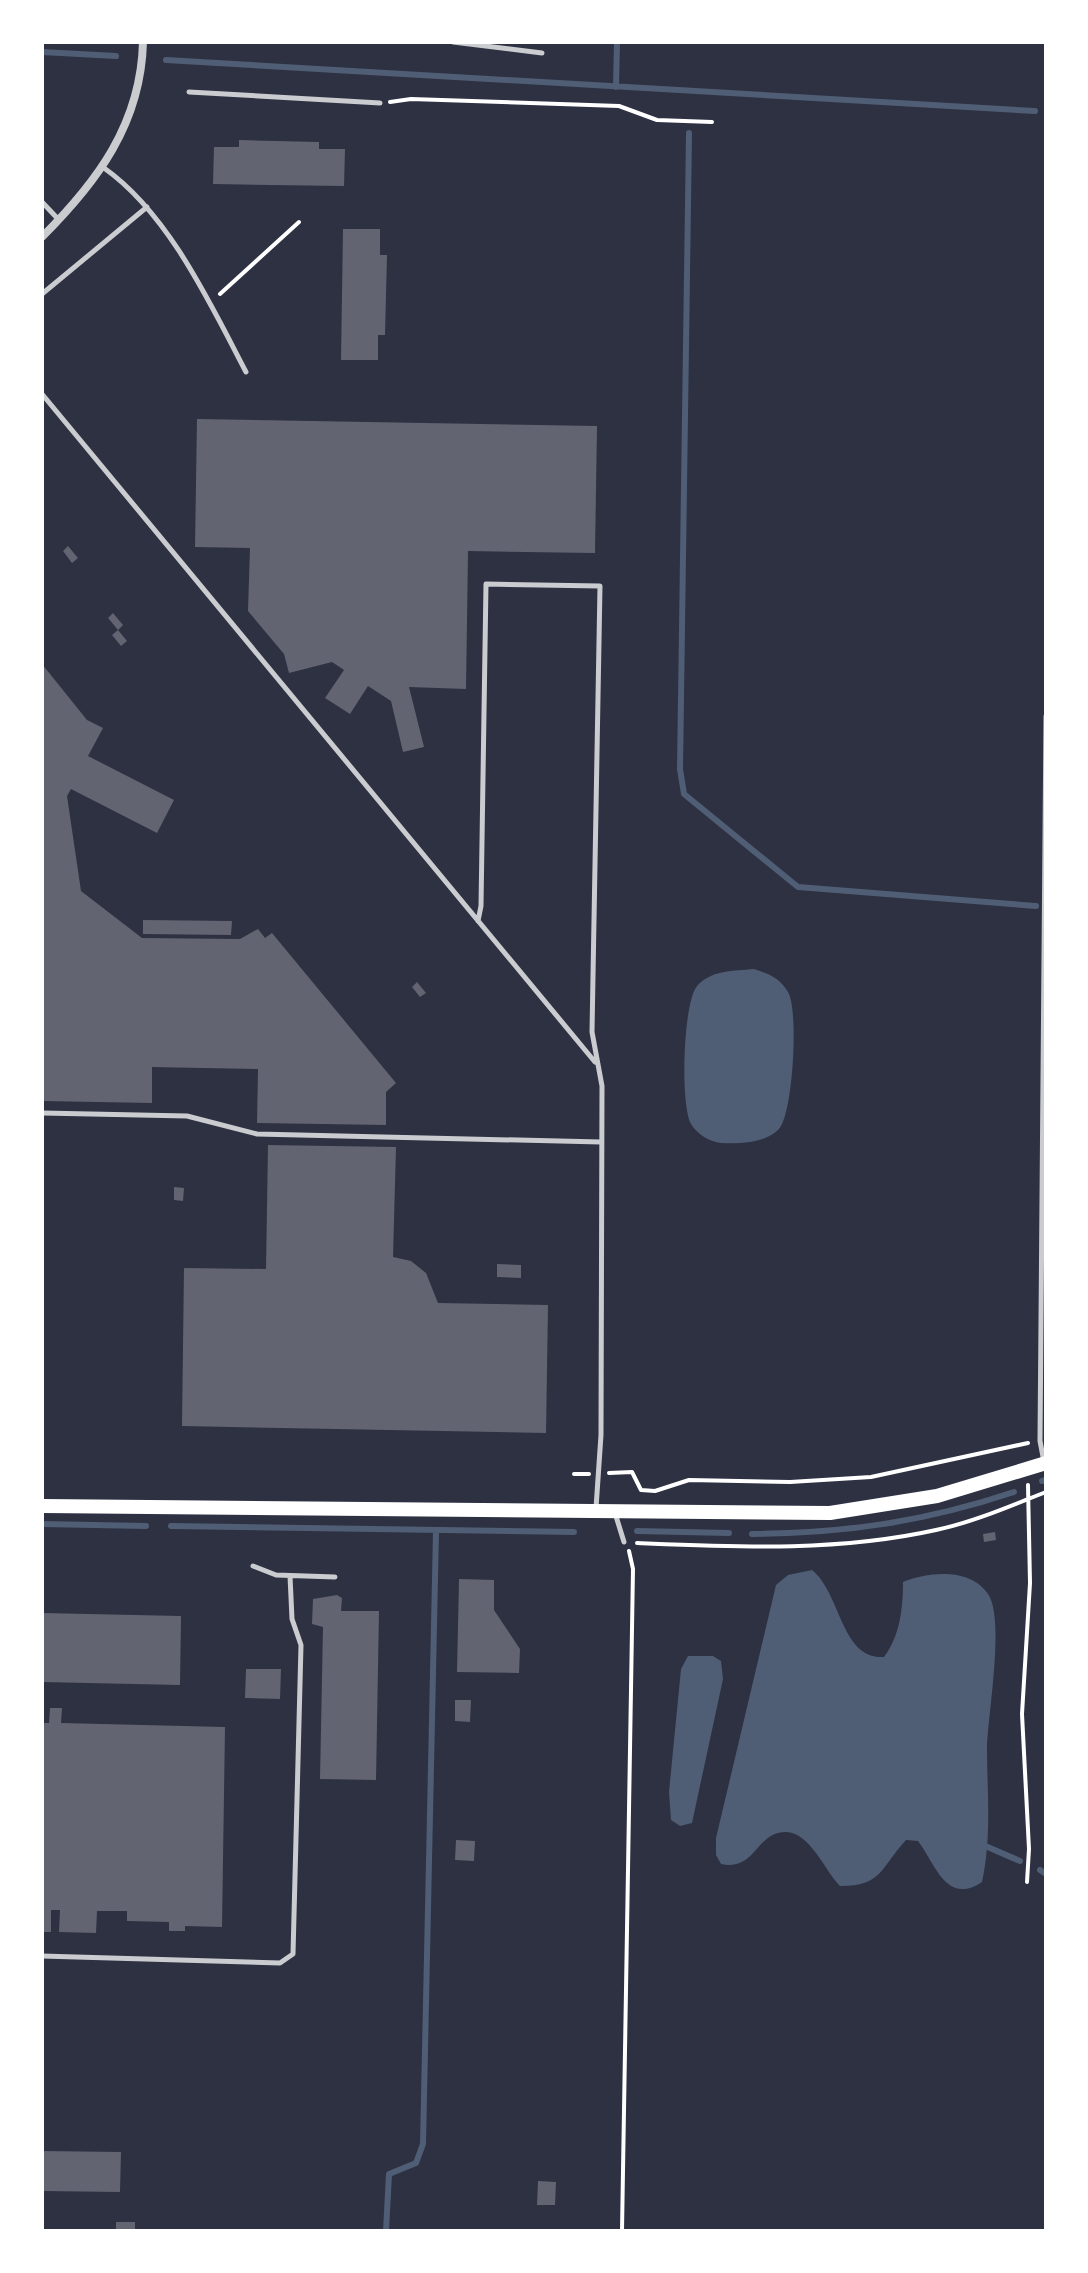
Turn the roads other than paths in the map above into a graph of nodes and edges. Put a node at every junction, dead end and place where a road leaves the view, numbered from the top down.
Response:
1 (143, 42) edge
2 (453, 42) edge
3 (542, 53) dead end
4 (189, 92) dead end
5 (380, 103) road end
6 (104, 168) junction
7 (42, 202) edge
8 (147, 207) junction
9 (59, 220) junction
10 (42, 237) edge
11 (42, 294) edge
12 (246, 372) dead end
13 (42, 394) edge
14 (1046, 716) edge
15 (478, 921) junction
16 (596, 1063) junction
17 (42, 1113) edge
18 (601, 1142) junction
19 (1045, 1463) edge
20 (42, 1506) edge
21 (596, 1509) junction
22 (614, 1509) junction
23 (624, 1542) road end
24 (253, 1566) dead end
25 (290, 1576) junction
26 (335, 1577) dead end
27 (42, 1956) edge

1 - 6 street
2 - 3 lane
4 - 5 lane
6 - 8 lane
6 - 9 street
7 - 9 lane
8 - 11 lane
8 - 12 lane
9 - 10 street
13 - 15 lane
14 - 19 lane
15 - 16 lane
15 - 16 lane
16 - 18 lane
17 - 18 lane
18 - 21 lane
19 - 22 main road
20 - 21 main road
21 - 22 main road
22 - 23 lane
24 - 25 lane
25 - 26 lane
25 - 27 lane

